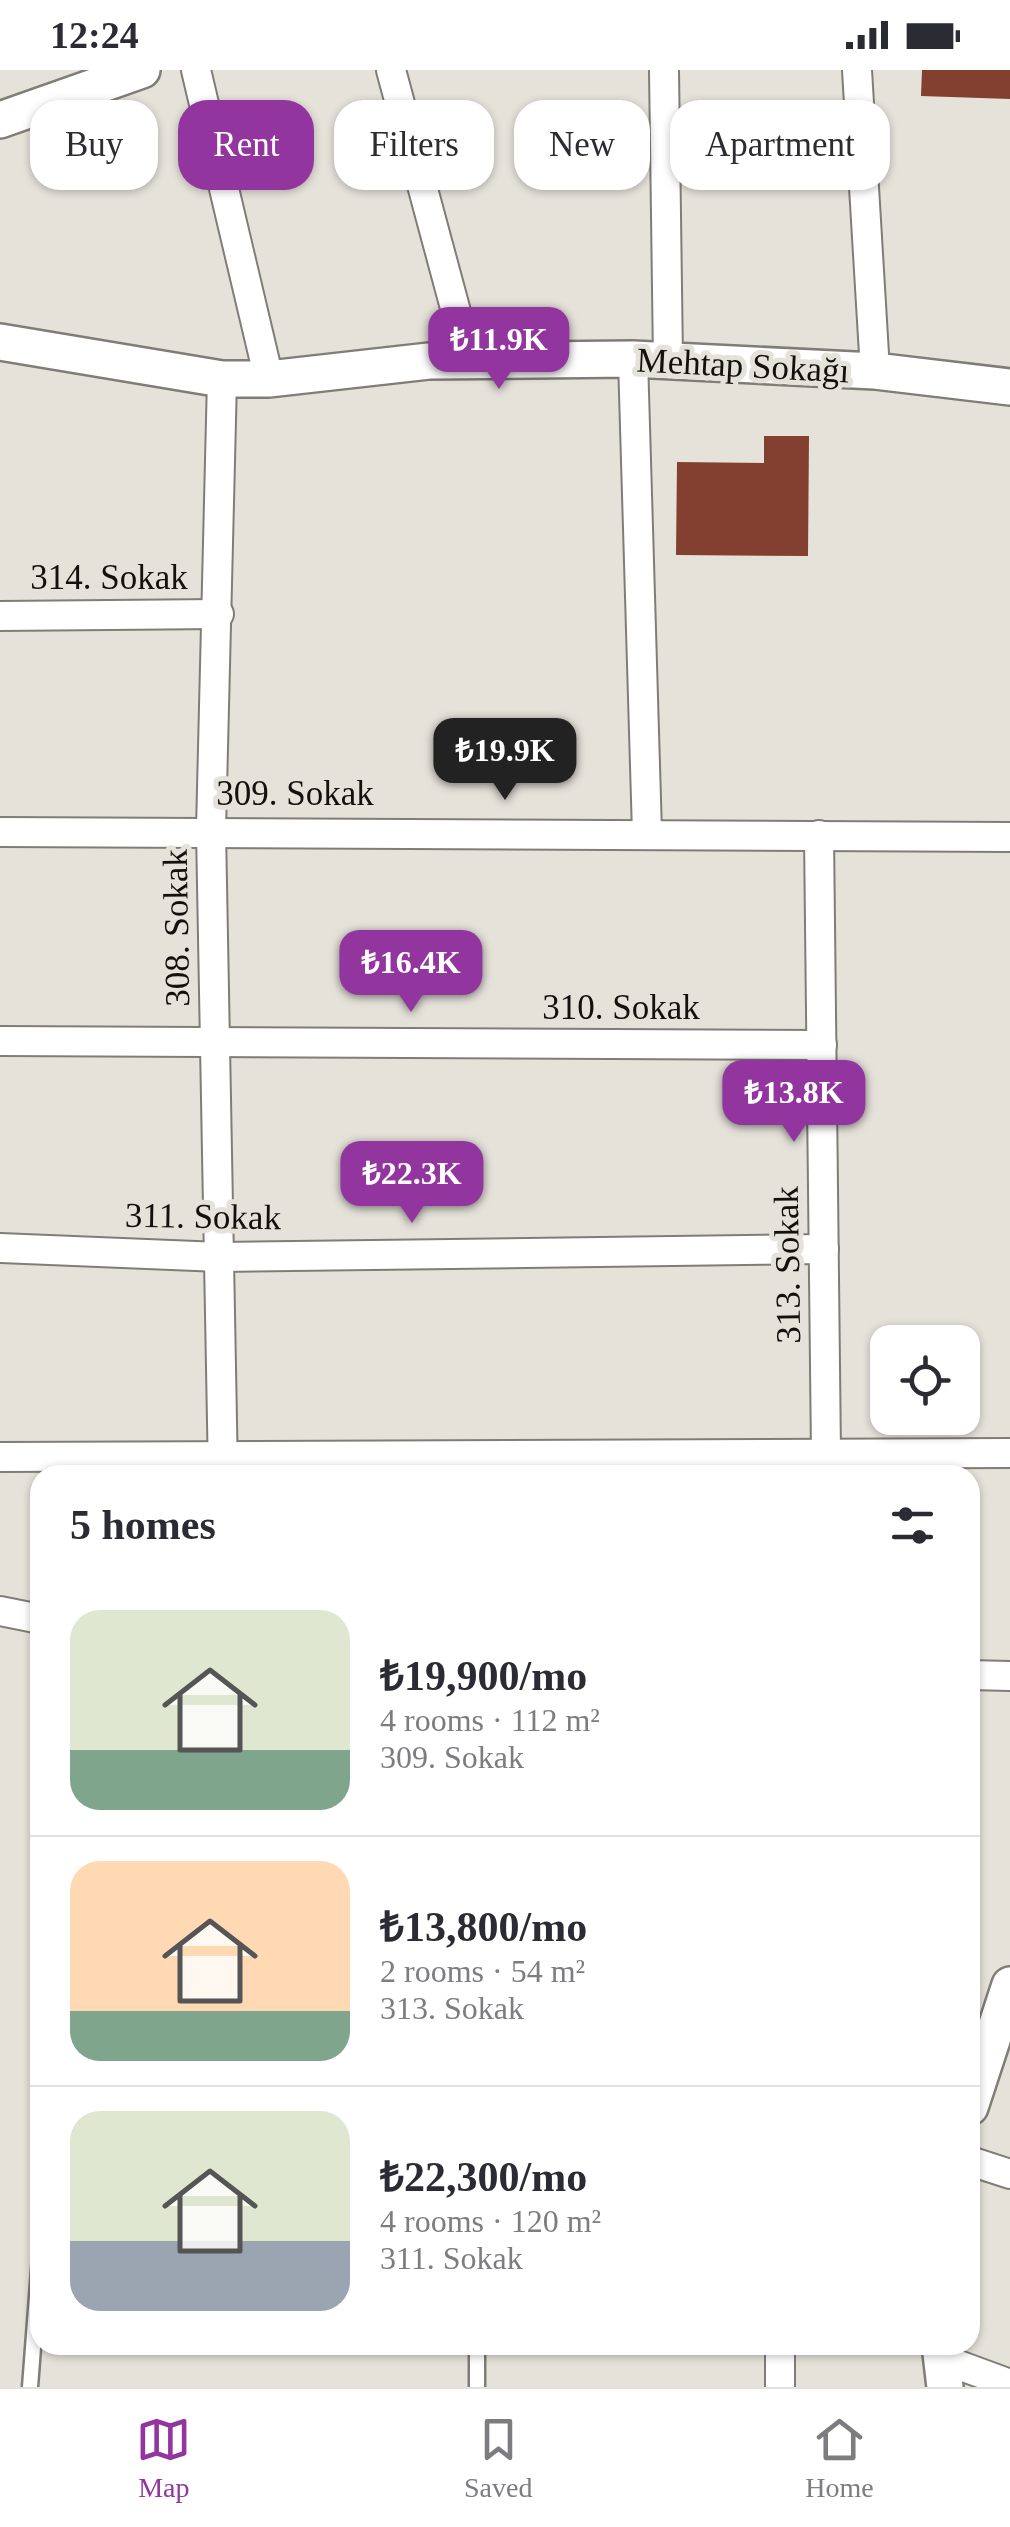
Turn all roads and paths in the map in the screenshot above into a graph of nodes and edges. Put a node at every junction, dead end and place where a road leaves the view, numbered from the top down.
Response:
1 (196, 70) edge
2 (391, 70) edge
3 (664, 70) edge
4 (857, 70) edge
5 (120, 74) edge
6 (0, 120) edge
7 (0, 146) edge
8 (0, 342) edge
9 (651, 359) junction
10 (470, 360) junction
11 (875, 371) junction
12 (222, 379) junction
13 (269, 379) junction
14 (1010, 387) edge
15 (219, 614) junction
16 (0, 616) edge
17 (211, 830) junction
18 (0, 832) edge
19 (647, 833) junction
20 (820, 835) junction
21 (1010, 837) edge
22 (0, 1041) edge
23 (216, 1044) junction
24 (822, 1045) junction
25 (0, 1248) edge
26 (824, 1249) junction
27 (220, 1257) junction
28 (1010, 1453) edge
29 (826, 1454) junction
30 (0, 1457) edge
31 (198, 1465) edge
32 (223, 1465) edge
33 (273, 1465) edge
34 (0, 1611) edge
35 (30, 1617) edge
36 (980, 1676) edge
37 (1010, 1676) edge
38 (1010, 1985) edge
39 (980, 2076) edge
40 (980, 2164) edge
41 (1010, 2174) edge
42 (32, 2355) edge
43 (477, 2355) edge
44 (780, 2355) edge
45 (942, 2364) edge
46 (1010, 2384) edge
47 (30, 2387) edge
48 (477, 2387) edge
49 (780, 2387) edge

1 - 13 street
2 - 10 street
3 - 9 street
4 - 11 street
5 - 6 street
5 - 7 street
8 - 12 street, Mehtap Sokağı
9 - 10 street, Mehtap Sokağı
9 - 11 street, Mehtap Sokağı
9 - 19 street
10 - 13 street, Mehtap Sokağı
11 - 14 street, Mehtap Sokağı
12 - 13 street, Mehtap Sokağı
12 - 15 street, 308. Sokak
15 - 16 street, 314. Sokak
15 - 17 street, 308. Sokak
17 - 18 street, 309. Sokak
17 - 19 street, 309. Sokak
17 - 23 street, 308. Sokak
19 - 20 street, 309. Sokak
20 - 21 street, 309. Sokak
20 - 24 street, 313. Sokak
22 - 23 street, 310. Sokak
23 - 24 street, 310. Sokak
23 - 27 street, 308. Sokak
24 - 26 street, 313. Sokak
25 - 27 street, 311. Sokak
26 - 27 street, 311. Sokak
26 - 29 street, 313. Sokak
27 - 32 street, 308. Sokak
28 - 29 street
29 - 33 street
30 - 31 street
34 - 35 street
36 - 37 street
38 - 39 street
40 - 41 street
42 - 47 lane
43 - 48 lane
44 - 49 street
45 - 46 street

